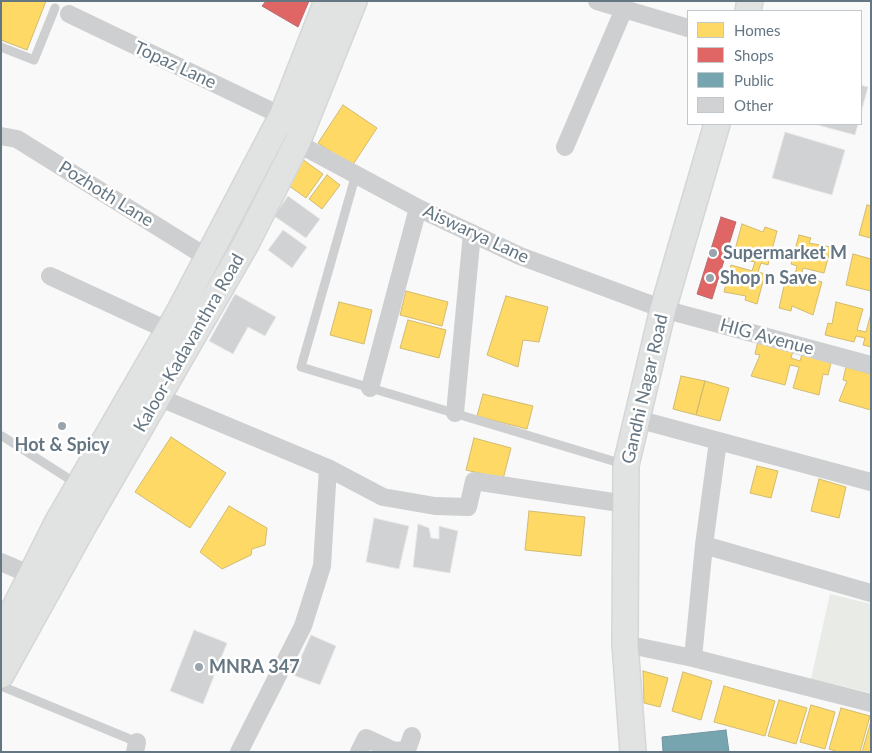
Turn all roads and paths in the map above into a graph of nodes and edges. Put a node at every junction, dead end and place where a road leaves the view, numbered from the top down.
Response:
1 (327, 1) edge
2 (354, 1) edge
3 (597, 1) edge
4 (61, 8) edge
5 (624, 9) junction
6 (687, 28) edge
7 (1, 47) edge
8 (282, 116) junction
9 (717, 125) edge
10 (1, 136) edge
11 (297, 143) junction
12 (565, 147) dead end
13 (356, 174) junction
14 (418, 208) junction
15 (472, 233) junction
16 (208, 258) junction
17 (50, 276) dead end
18 (662, 309) junction
19 (169, 331) junction
20 (871, 365) edge
21 (370, 388) junction
22 (148, 390) junction
23 (454, 412) junction
24 (637, 419) junction
25 (2, 436) edge
26 (718, 441) junction
27 (626, 465) junction
28 (328, 468) junction
29 (871, 482) edge
30 (79, 486) junction
31 (626, 504) junction
32 (704, 545) junction
33 (1, 562) edge
34 (31, 575) junction
35 (871, 593) edge
36 (1, 634) edge
37 (625, 644) junction
38 (693, 658) junction
39 (1, 675) edge
40 (1, 686) edge
41 (871, 703) edge
42 (412, 736) dead end
43 (136, 747) edge
44 (240, 752) edge
45 (359, 752) edge
46 (633, 752) edge

1 - 8 main road, Kaloor-Kadavanthra Road
2 - 11 main road, Kaloor-Kadavanthra Road
3 - 5 street
4 - 7 lane
4 - 8 street, Topaz Lane
5 - 6 street
5 - 12 street
8 - 16 main road, Kaloor-Kadavanthra Road
9 - 18 main road, Gandhi Nagar Road
10 - 16 street, Pozhoth Lane
11 - 13 street, Aiswarya Lane
11 - 22 main road, Kaloor-Kadavanthra Road
13 - 14 street, Aiswarya Lane
13 - 21 lane
14 - 15 street, Aiswarya Lane
14 - 21 street
15 - 18 street, Aiswarya Lane
15 - 23 street
16 - 19 main road, Kaloor-Kadavanthra Road
17 - 19 street
18 - 20 street, HIG Avenue
18 - 24 main road, Gandhi Nagar Road
19 - 22 main road, Kaloor-Kadavanthra Road
21 - 23 lane
22 - 28 street
22 - 30 main road, Kaloor-Kadavanthra Road
22 - 39 main road, Kaloor-Kadavanthra Road
23 - 27 lane
24 - 26 street
24 - 27 main road, Gandhi Nagar Road
25 - 30 lane
26 - 29 street
26 - 32 street
27 - 31 main road, Gandhi Nagar Road
28 - 31 street
28 - 44 street
30 - 34 main road, Kaloor-Kadavanthra Road
31 - 37 main road, Gandhi Nagar Road
32 - 35 street
32 - 38 street
33 - 34 street
34 - 36 main road, Kaloor-Kadavanthra Road
37 - 38 street
37 - 46 main road, Gandhi Nagar Road
38 - 41 street
40 - 43 lane
42 - 45 street

